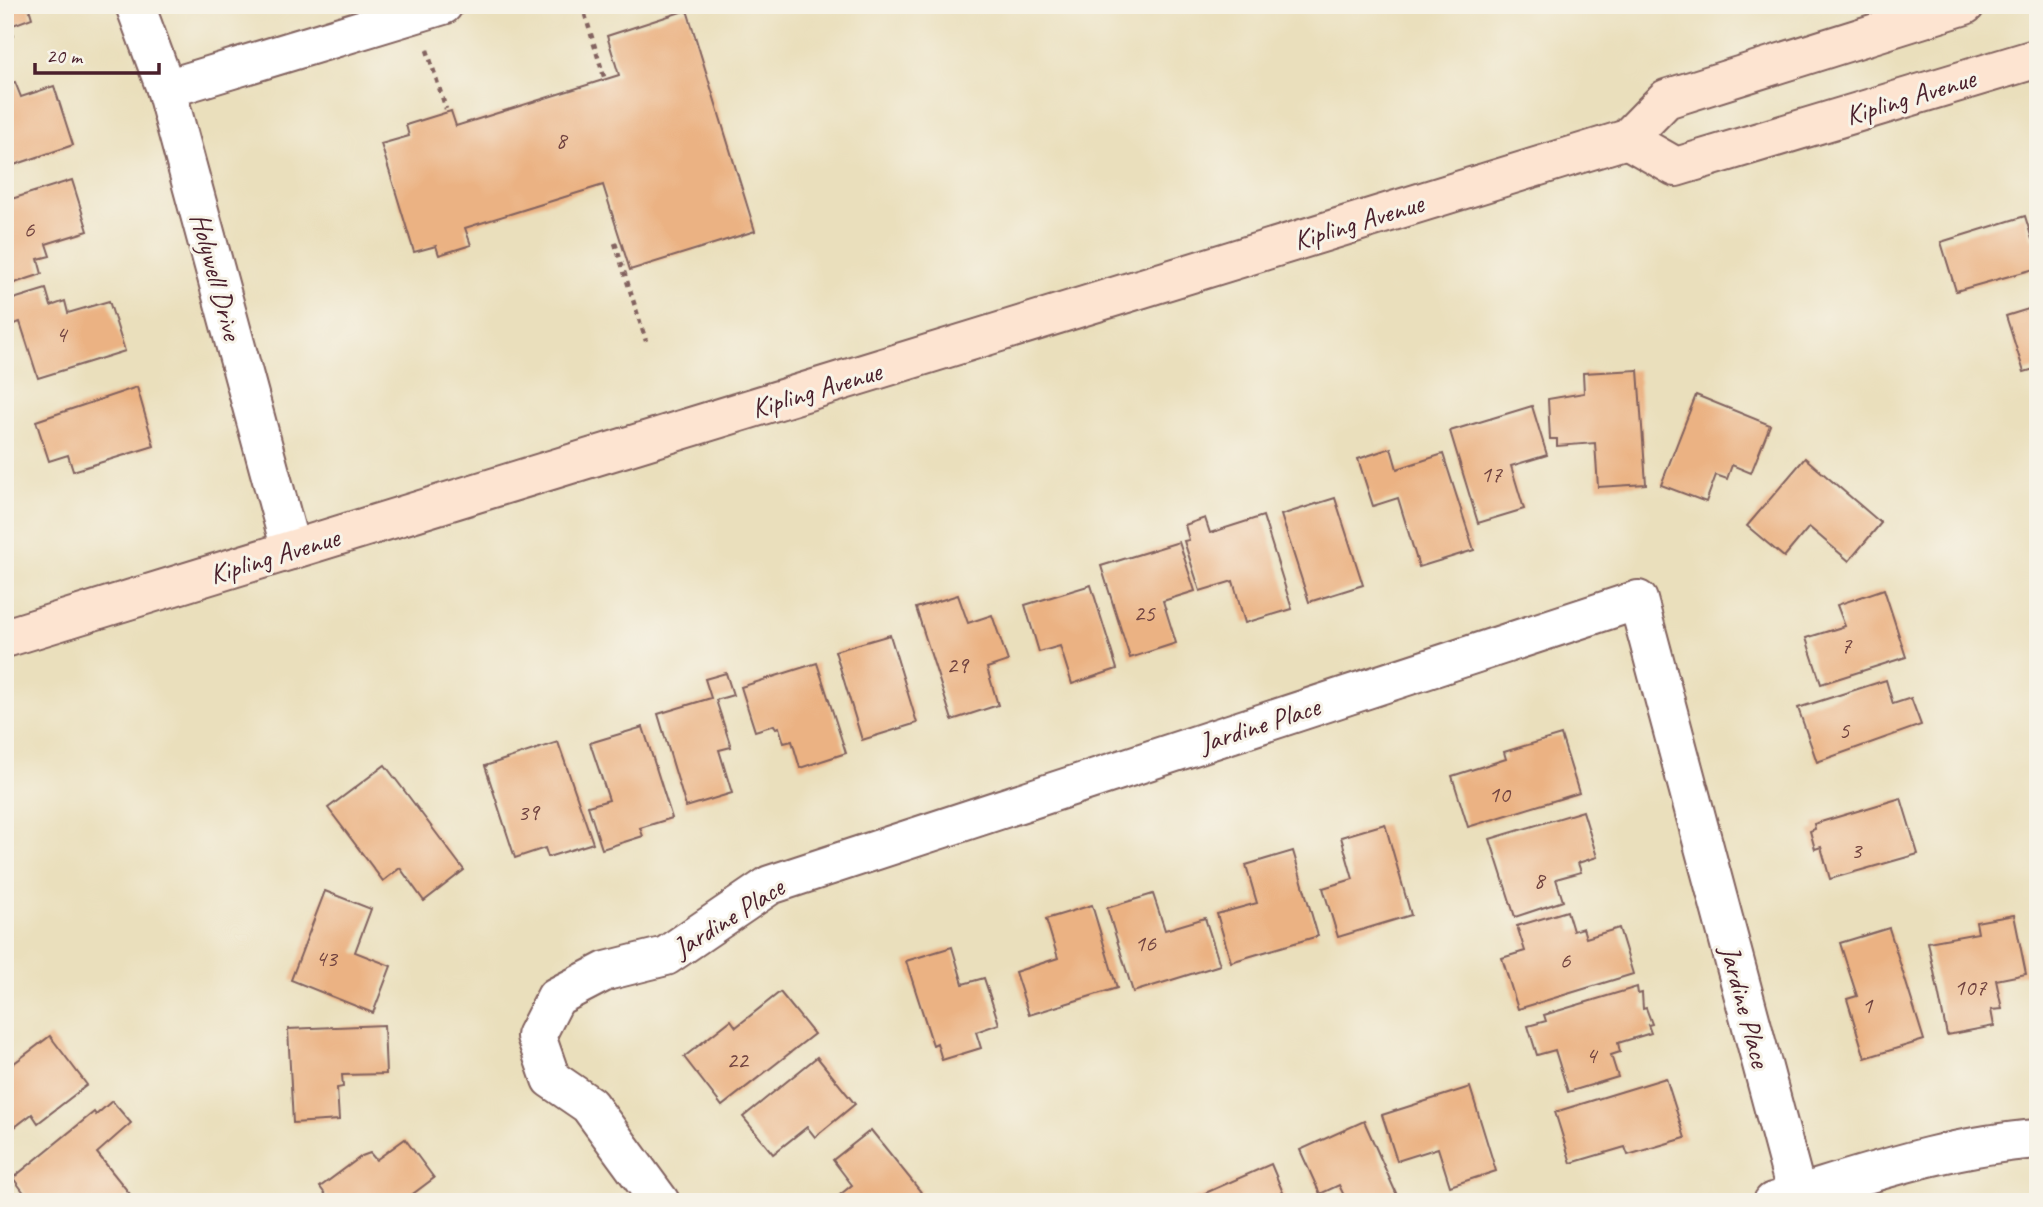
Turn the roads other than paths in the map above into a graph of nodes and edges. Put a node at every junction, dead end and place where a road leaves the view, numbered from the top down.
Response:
1 (135, 5) edge
2 (1965, 5) edge
3 (430, 9) edge
4 (2038, 58) edge
5 (166, 89) junction
6 (1627, 139) junction
7 (291, 550) junction
8 (5, 638) edge
9 (2038, 1139) edge
10 (1785, 1198) edge
11 (660, 1202) edge

1 - 5 street, Holywell Drive
2 - 6 main road, Kipling Avenue
3 - 5 street
4 - 6 main road, Kipling Avenue
5 - 7 street, Holywell Drive
6 - 7 main road, Kipling Avenue
7 - 8 main road, Kipling Avenue
9 - 10 street
10 - 11 street, Jardine Place

